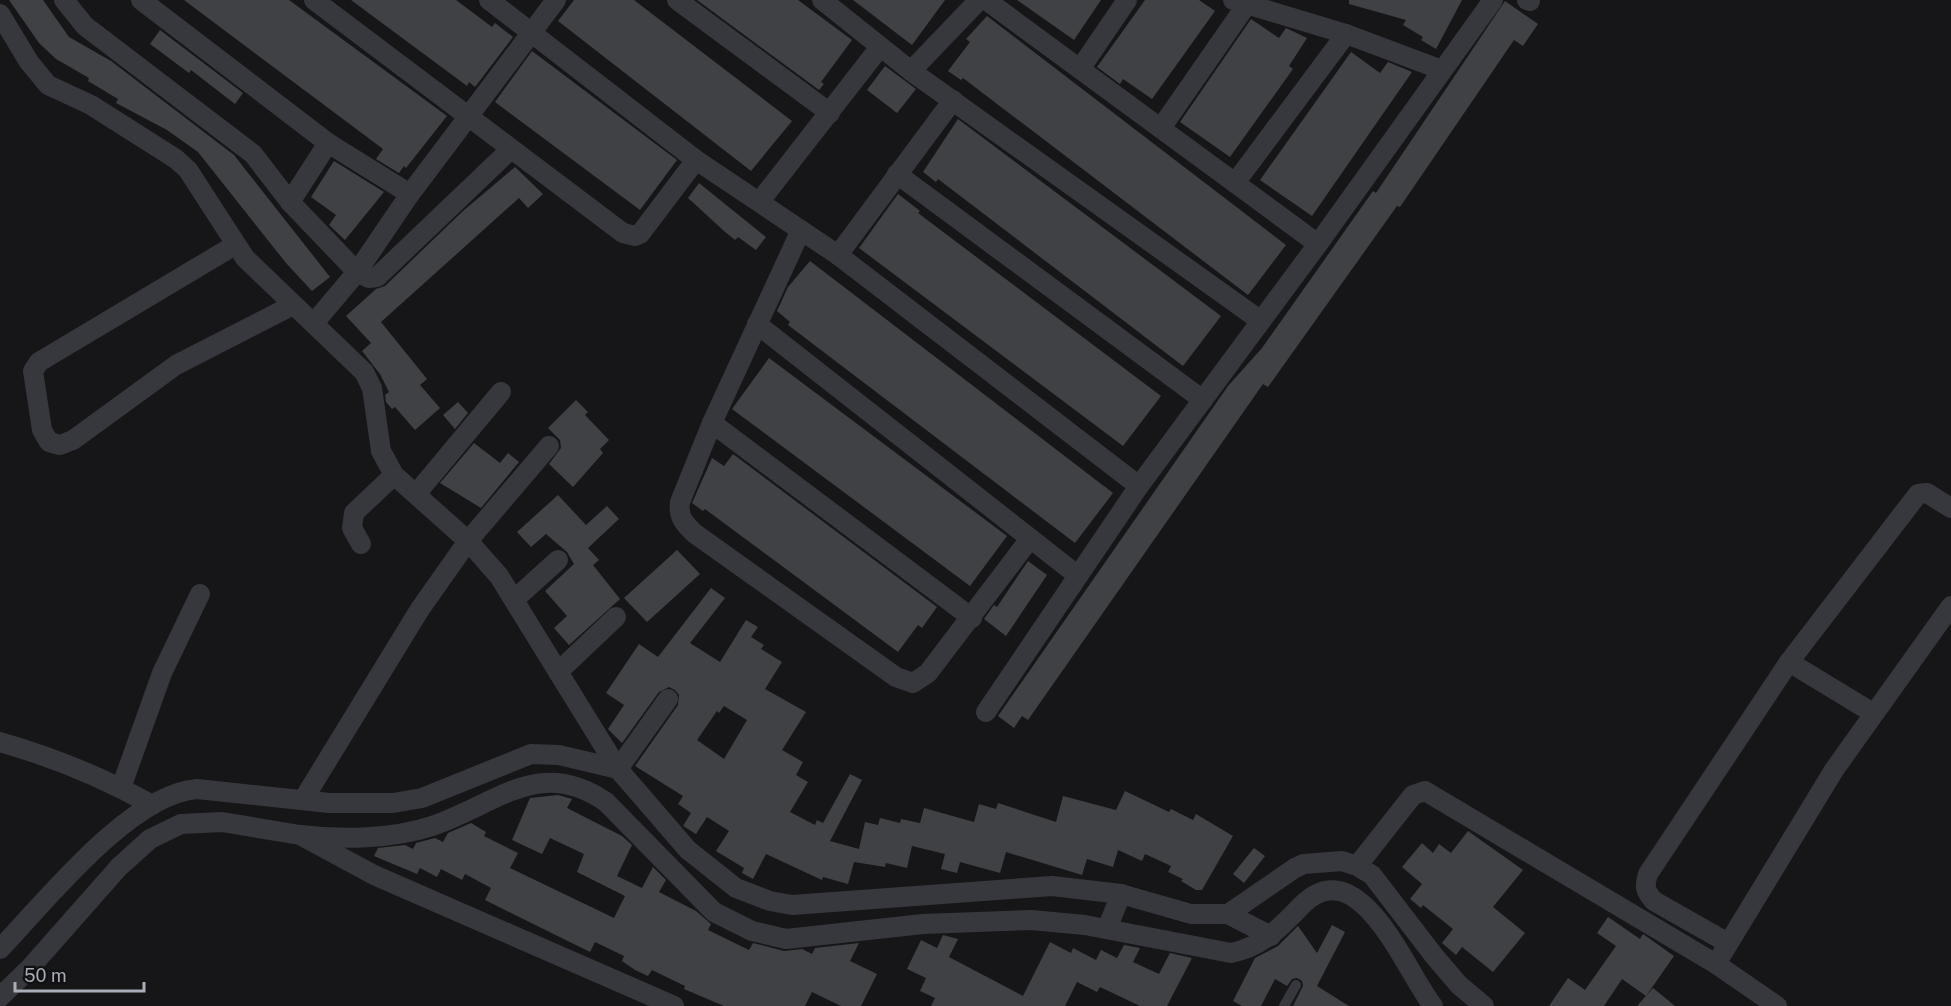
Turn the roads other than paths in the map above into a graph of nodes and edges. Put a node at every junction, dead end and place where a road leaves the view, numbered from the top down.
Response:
1 (64, 0) edge
2 (141, 0) edge
3 (314, 0) edge
4 (489, 0) edge
5 (556, 0) edge
6 (677, 0) edge
7 (822, 0) edge
8 (979, 0) edge
9 (986, 0) edge
10 (1127, 0) edge
11 (1493, 0) edge
12 (1240, 2) edge
13 (0, 14) edge
14 (532, 31) junction
15 (1346, 33) junction
16 (880, 47) junction
17 (1080, 69) junction
18 (1442, 70) junction
19 (911, 71) junction
20 (953, 100) junction
21 (830, 112) junction
22 (469, 116) junction
23 (1161, 129) junction
24 (328, 143) junction
25 (510, 150) junction
26 (696, 160) junction
27 (897, 174) junction
28 (1235, 183) junction
29 (410, 194) junction
30 (760, 201) junction
31 (290, 202) junction
32 (801, 230) junction
33 (1318, 244) junction
34 (235, 245) junction
35 (838, 255) junction
36 (357, 272) junction
37 (294, 305) junction
38 (1261, 321) junction
39 (314, 322) junction
40 (757, 324) junction
41 (501, 392) dead end
42 (1203, 400) junction
43 (712, 423) junction
44 (549, 446) dead end
45 (394, 475) junction
46 (1139, 486) junction
47 (416, 494) junction
48 (1951, 508) edge
49 (1029, 540) junction
50 (468, 541) junction
51 (361, 544) dead end
52 (558, 560) dead end
53 (1077, 575) junction
54 (200, 594) dead end
55 (515, 599) junction
56 (1951, 606) edge
57 (616, 617) dead end
58 (972, 618) junction
59 (1789, 662) junction
60 (558, 672) junction
61 (668, 699) dead end
62 (986, 712) dead end
63 (1873, 713) junction
64 (0, 742) edge
65 (618, 769) junction
66 (121, 788) junction
67 (303, 800) junction
68 (152, 805) junction
69 (426, 813) junction
70 (300, 835) junction
71 (663, 844) junction
72 (1357, 866) junction
73 (1120, 898) junction
74 (1235, 918) junction
75 (788, 923) junction
76 (1108, 926) junction
77 (1266, 934) junction
78 (1728, 943) junction
79 (0, 949) edge
80 (1716, 964) junction
81 (1296, 986) dead end
82 (0, 997) edge
83 (1752, 999) edge
84 (674, 1006) edge
85 (1284, 1006) edge
86 (1433, 1006) edge
87 (1484, 1006) edge
88 (1777, 1006) edge

1 - 31 street
2 - 24 street
3 - 22 street
4 - 14 street
5 - 14 street
6 - 21 street
7 - 16 street
8 - 19 street
9 - 17 street
10 - 17 street
11 - 18 street
12 - 15 street
12 - 23 street
13 - 34 street
14 - 22 street
14 - 26 street
15 - 18 street
15 - 28 street
16 - 19 street
16 - 21 street
17 - 23 street
18 - 33 street
19 - 20 street
20 - 27 street
20 - 38 street
21 - 30 street
22 - 25 street
22 - 29 street
23 - 28 street
24 - 29 street
24 - 31 street
25 - 26 street
25 - 36 street
26 - 30 street
27 - 35 street
27 - 42 street
28 - 33 street
29 - 36 street
30 - 32 street
31 - 36 street
32 - 35 street
32 - 40 street
33 - 38 street
34 - 37 street
34 - 37 street
35 - 46 street
36 - 39 street
37 - 39 street
38 - 42 street
39 - 45 street
40 - 43 street
40 - 49 street
41 - 47 street
42 - 46 street
43 - 58 street
43 - 58 street
44 - 50 street
45 - 47 street
45 - 51 street
46 - 53 street
47 - 50 street
48 - 59 street
49 - 53 street
49 - 58 street
50 - 55 street
50 - 67 street
52 - 55 street
53 - 62 street
54 - 66 street
55 - 60 street
56 - 63 street
57 - 60 street
59 - 63 street
59 - 78 street
60 - 65 street
61 - 65 street
63 - 78 street
64 - 66 street
65 - 69 street
65 - 71 street
66 - 68 street
67 - 68 street
67 - 69 street
68 - 79 street
69 - 70 street
69 - 71 street
70 - 82 street
70 - 84 street
71 - 75 street
71 - 75 street
72 - 74 street
72 - 80 street
72 - 87 street
73 - 74 street
73 - 75 street
73 - 76 street
74 - 77 street
75 - 76 street
76 - 77 street
77 - 86 street
78 - 80 street
80 - 83 street
81 - 85 lane
83 - 88 street

